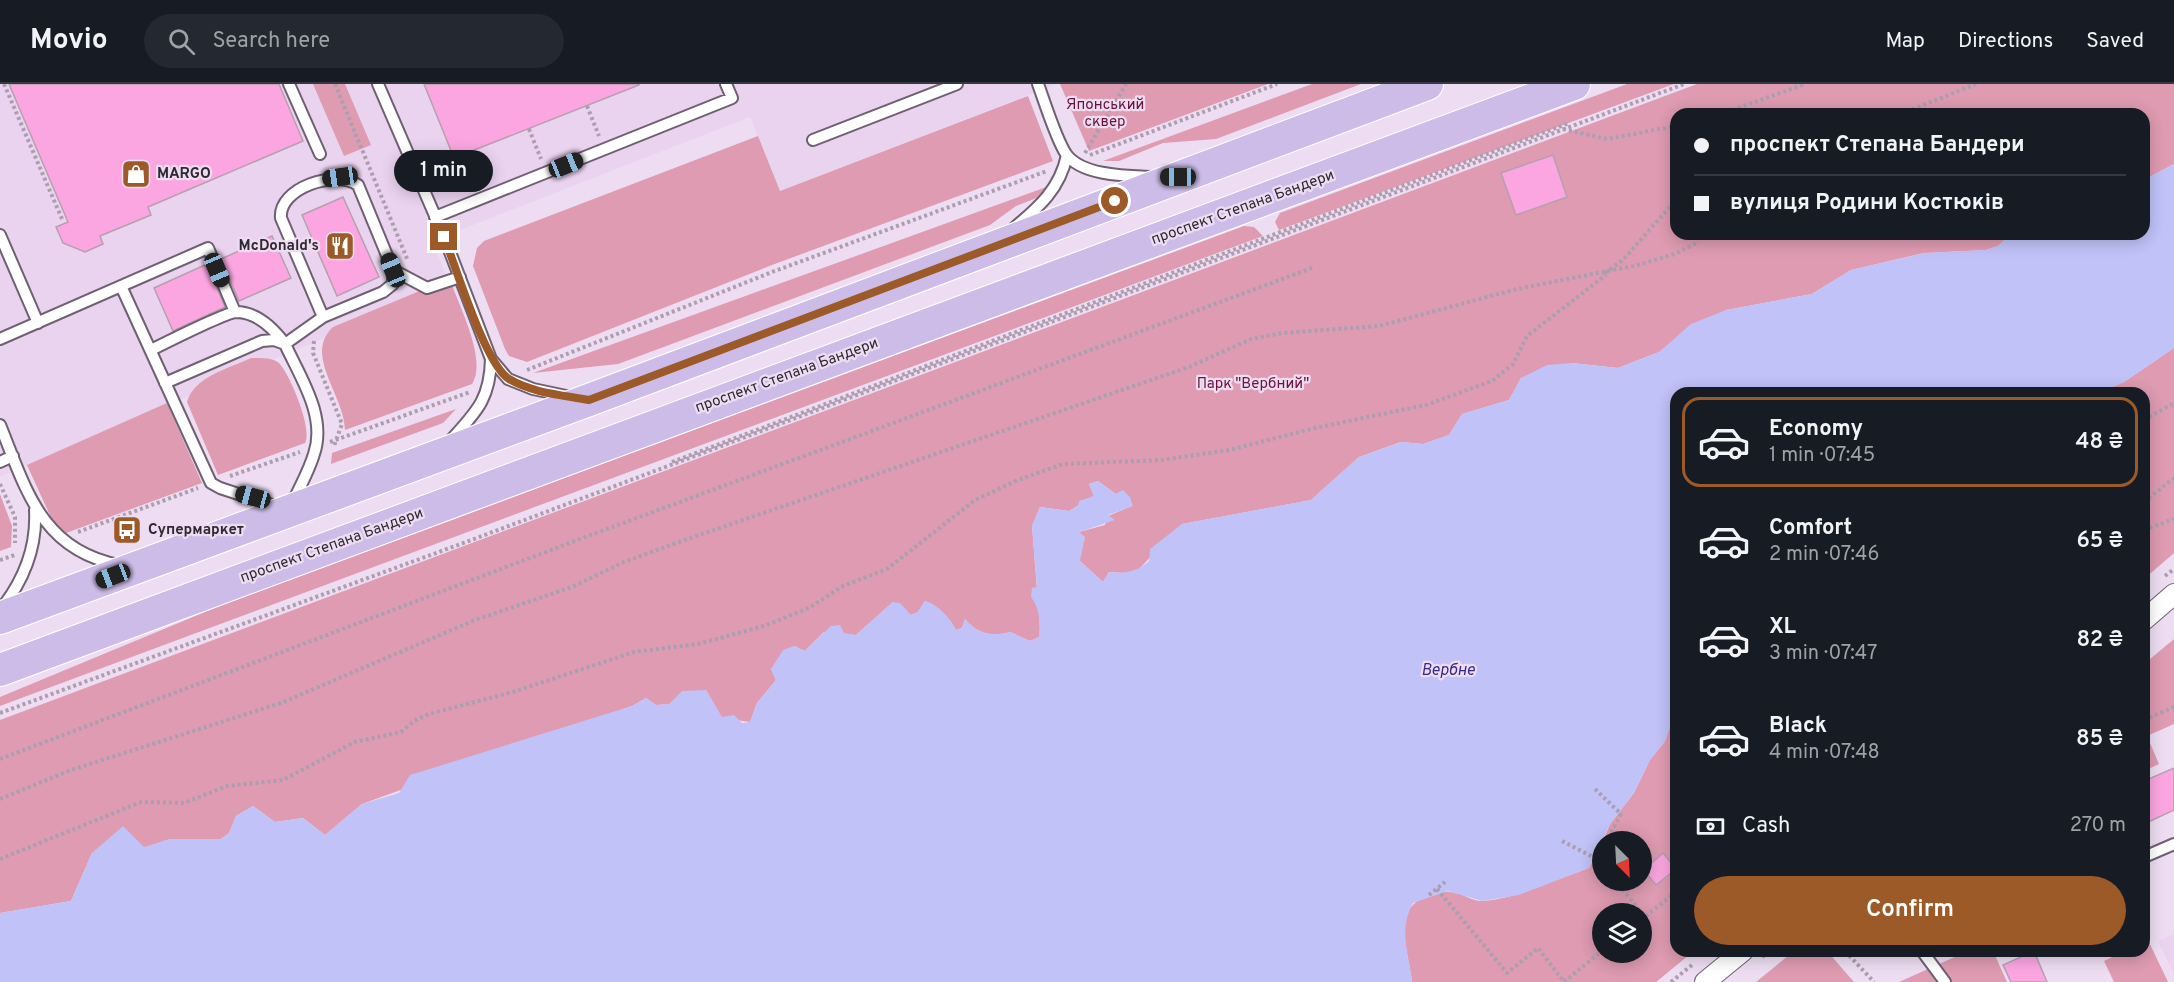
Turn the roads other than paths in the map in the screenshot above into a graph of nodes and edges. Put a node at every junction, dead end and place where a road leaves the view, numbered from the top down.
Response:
1 (289, 84) edge
2 (378, 84) edge
3 (726, 84) edge
4 (957, 84) edge
5 (1038, 84) edge
6 (1427, 84) edge
7 (1574, 84) edge
8 (813, 140) dead end
9 (320, 154) dead end
10 (1066, 160) junction
11 (1178, 177) junction
12 (435, 217) junction
13 (0, 235) edge
14 (988, 249) junction
15 (393, 270) junction
16 (460, 277) junction
17 (121, 286) junction
18 (235, 312) junction
19 (323, 317) junction
20 (38, 322) junction
21 (0, 339) edge
22 (285, 344) junction
23 (151, 350) junction
24 (491, 359) junction
25 (165, 383) junction
26 (589, 400) junction
27 (0, 425) edge
28 (13, 456) junction
29 (437, 456) junction
30 (0, 462) edge
31 (35, 510) junction
32 (289, 511) junction
33 (135, 568) junction
34 (2174, 594) edge
35 (0, 610) edge
36 (2150, 615) edge
37 (0, 618) edge
38 (0, 670) edge
39 (2174, 844) edge
40 (2150, 854) edge
41 (1736, 957) edge
42 (1930, 957) edge
43 (1705, 982) edge
44 (1945, 982) edge

1 - 9 lane
2 - 12 lane
3 - 12 lane
4 - 8 lane
5 - 10 lane
6 - 11 main road
7 - 38 main road, проспект Степана Бандери
10 - 11 lane
10 - 14 lane
11 - 14 main road
12 - 16 lane
13 - 20 lane
14 - 26 main road
15 - 16 lane
15 - 19 lane
15 - 19 lane
16 - 24 lane
17 - 18 lane
17 - 20 lane
17 - 23 lane
18 - 22 lane
18 - 23 lane
19 - 22 lane
20 - 21 lane
22 - 25 lane
22 - 32 lane
23 - 25 lane
24 - 26 lane
24 - 29 lane
25 - 32 lane
26 - 29 main road
27 - 28 lane
28 - 30 lane
28 - 31 lane
29 - 32 main road
31 - 33 lane
31 - 35 lane
32 - 33 main road
33 - 37 main road
34 - 36 street
39 - 40 lane
41 - 43 street
42 - 44 lane

